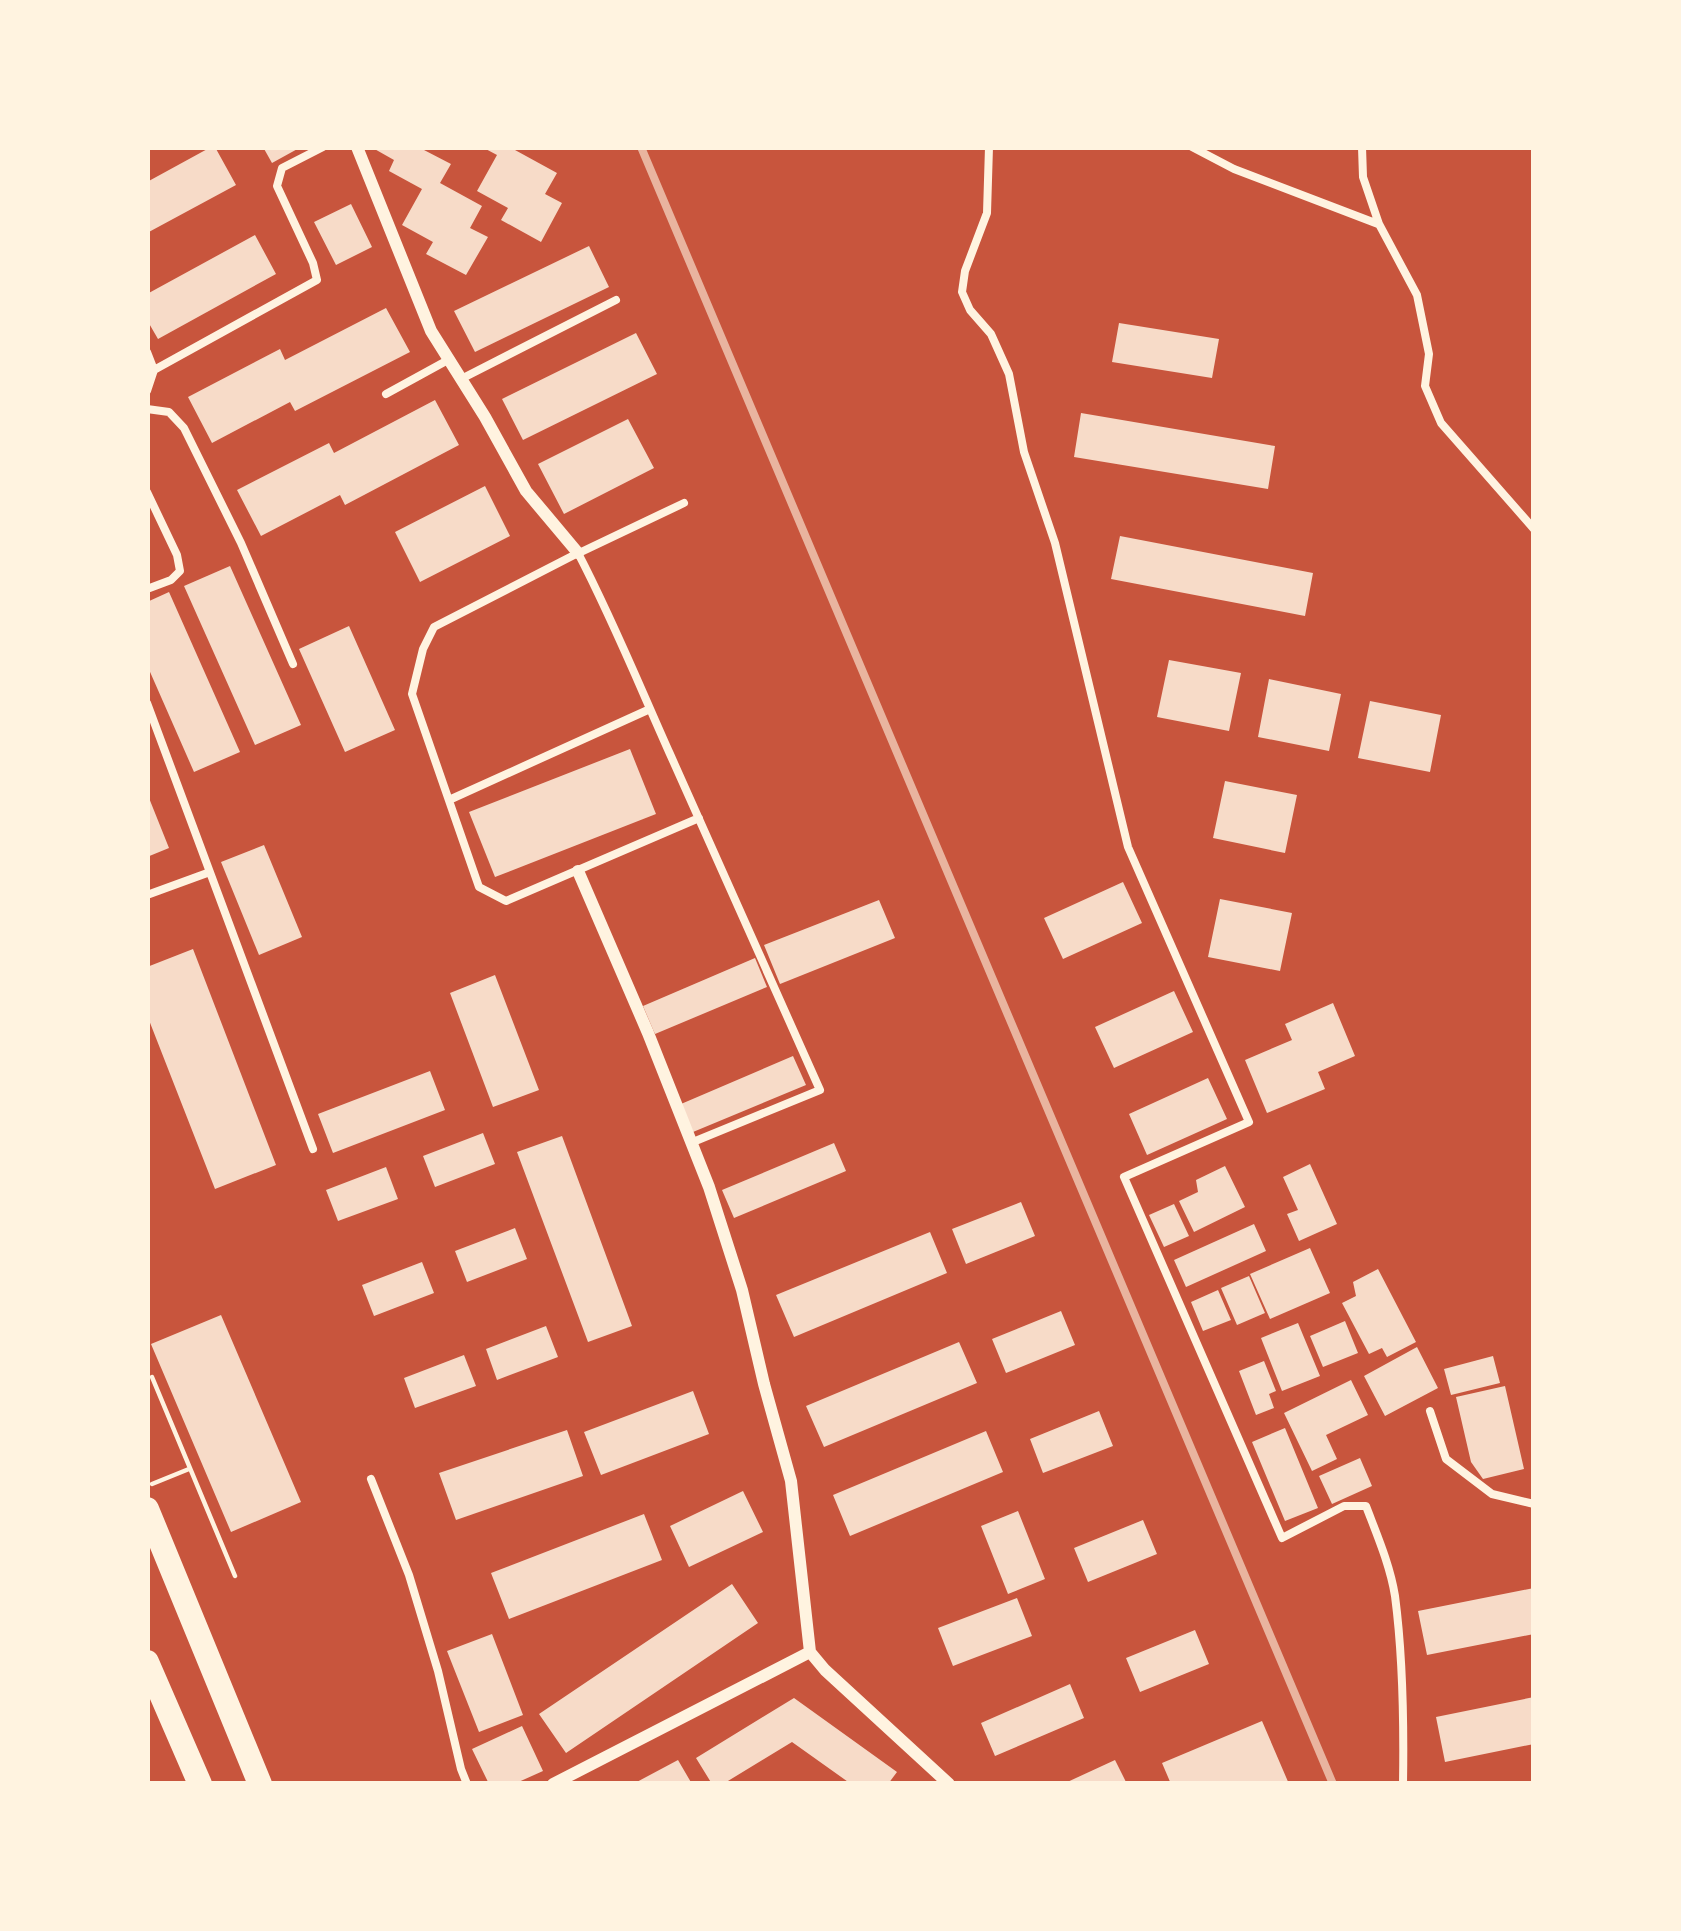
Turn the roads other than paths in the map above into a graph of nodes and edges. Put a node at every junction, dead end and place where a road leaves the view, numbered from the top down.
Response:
1 (323, 147) edge
2 (358, 147) edge
3 (989, 147) edge
4 (1192, 147) edge
5 (1362, 147) edge
6 (1379, 224) junction
7 (616, 300) dead end
8 (147, 352) edge
9 (449, 360) junction
10 (154, 370) junction
11 (461, 379) junction
12 (147, 391) edge
13 (386, 394) dead end
14 (147, 409) edge
15 (147, 492) edge
16 (685, 503) dead end
17 (1534, 529) edge
18 (578, 554) junction
19 (147, 589) edge
20 (293, 664) dead end
21 (147, 703) edge
22 (650, 709) junction
23 (449, 800) junction
24 (698, 818) junction
25 (578, 871) junction
26 (210, 872) junction
27 (147, 895) edge
28 (691, 1142) junction
29 (313, 1149) dead end
30 (1430, 1411) dead end
31 (371, 1479) dead end
32 (1534, 1504) edge
33 (147, 1509) edge
34 (809, 1652) junction
35 (147, 1662) edge
36 (200, 1784) edge
37 (260, 1784) edge
38 (467, 1784) edge
39 (553, 1784) edge
40 (949, 1784) edge
41 (1402, 1784) edge

1 - 10 lane
2 - 9 street
3 - 41 lane
4 - 6 lane
5 - 6 lane
6 - 17 lane
7 - 11 lane
8 - 10 lane
9 - 11 street
9 - 13 lane
10 - 12 lane
11 - 18 street
14 - 20 lane
15 - 19 lane
16 - 18 lane
18 - 22 lane
18 - 23 lane
21 - 26 lane
22 - 23 lane
22 - 24 lane
23 - 25 lane
24 - 25 lane
24 - 28 lane
25 - 28 street
26 - 27 lane
26 - 29 lane
28 - 34 street
30 - 32 lane
31 - 38 lane
33 - 37 main road
34 - 39 street
34 - 40 street
35 - 36 main road

